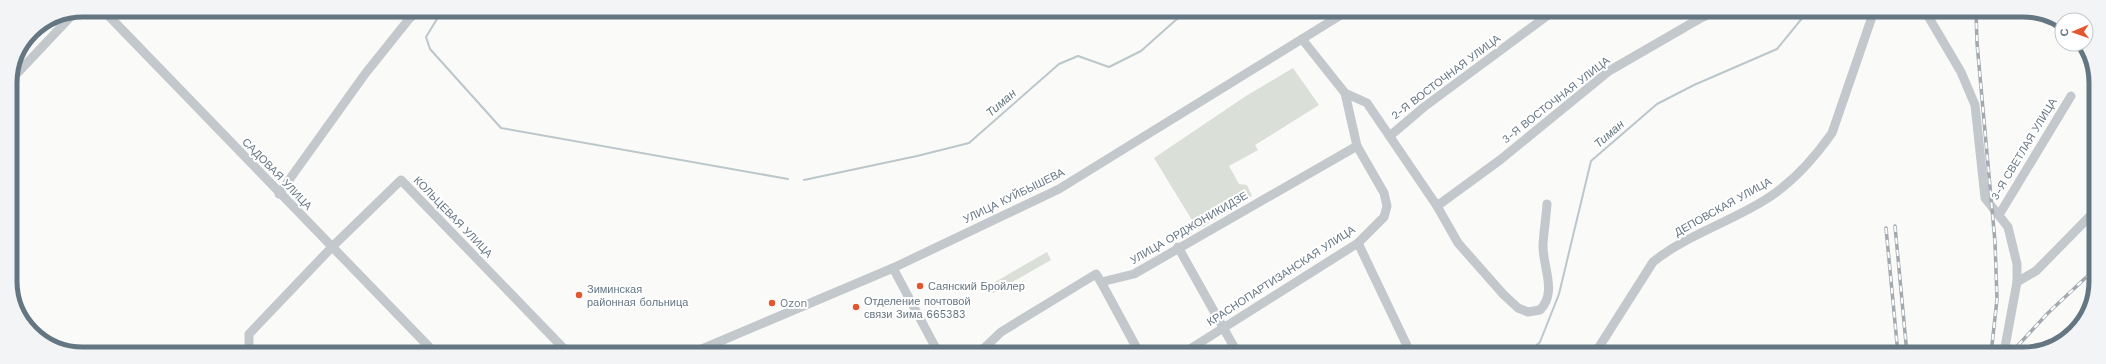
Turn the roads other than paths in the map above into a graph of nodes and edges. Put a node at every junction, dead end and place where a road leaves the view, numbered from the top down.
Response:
1 (111, 17) edge
2 (411, 17) edge
3 (1338, 17) edge
4 (1546, 17) edge
5 (1701, 17) edge
6 (1872, 17) edge
7 (1928, 17) edge
8 (70, 18) edge
9 (1302, 39) junction
10 (18, 73) edge
11 (1345, 93) junction
12 (2070, 96) dead end
13 (1391, 135) junction
14 (1357, 146) junction
15 (280, 194) junction
16 (1547, 204) dead end
17 (1437, 206) junction
18 (1999, 215) junction
19 (2089, 217) edge
20 (1358, 243) junction
21 (332, 247) junction
22 (1178, 247) junction
23 (893, 268) junction
24 (1101, 282) junction
25 (2017, 282) junction
26 (1224, 328) junction
27 (249, 347) edge
28 (428, 347) edge
29 (562, 347) edge
30 (707, 347) edge
31 (935, 347) edge
32 (985, 347) edge
33 (1136, 347) edge
34 (1193, 347) edge
35 (1234, 347) edge
36 (1408, 347) edge
37 (1599, 347) edge
38 (2005, 347) edge

1 - 15 street, САДОВАЯ УЛИЦА
2 - 15 street
3 - 9 street, УЛИЦА КУЙБЫШЕВА
4 - 13 street, 2-Я ВОСТОЧНАЯ УЛИЦА
5 - 17 street, 3-Я ВОСТОЧНАЯ УЛИЦА
6 - 37 street, ДЕПОВСКАЯ УЛИЦА
7 - 18 street
8 - 10 street
9 - 11 street
9 - 23 street, УЛИЦА КУЙБЫШЕВА
11 - 13 street
11 - 14 street
12 - 18 street, 3-Я СВЕТЛАЯ УЛИЦА
13 - 17 street
14 - 20 street, КРАСНОПАРТИЗАНСКАЯ УЛИЦА
14 - 22 street, УЛИЦА ОРДЖОНИКИДЗЕ
15 - 21 street, САДОВАЯ УЛИЦА
16 - 17 street
18 - 25 street
19 - 25 street
20 - 26 street, КРАСНОПАРТИЗАНСКАЯ УЛИЦА
20 - 36 street
21 - 27 street, КОЛЬЦЕВАЯ УЛИЦА
21 - 28 street, САДОВАЯ УЛИЦА
21 - 29 street, КОЛЬЦЕВАЯ УЛИЦА
22 - 24 street, УЛИЦА ОРДЖОНИКИДЗЕ
22 - 26 street
23 - 30 street, УЛИЦА КУЙБЫШЕВА
23 - 31 street
24 - 32 street, УЛИЦА ОРДЖОНИКИДЗЕ
24 - 33 street
25 - 38 street
26 - 34 street, КРАСНОПАРТИЗАНСКАЯ УЛИЦА
26 - 35 street

